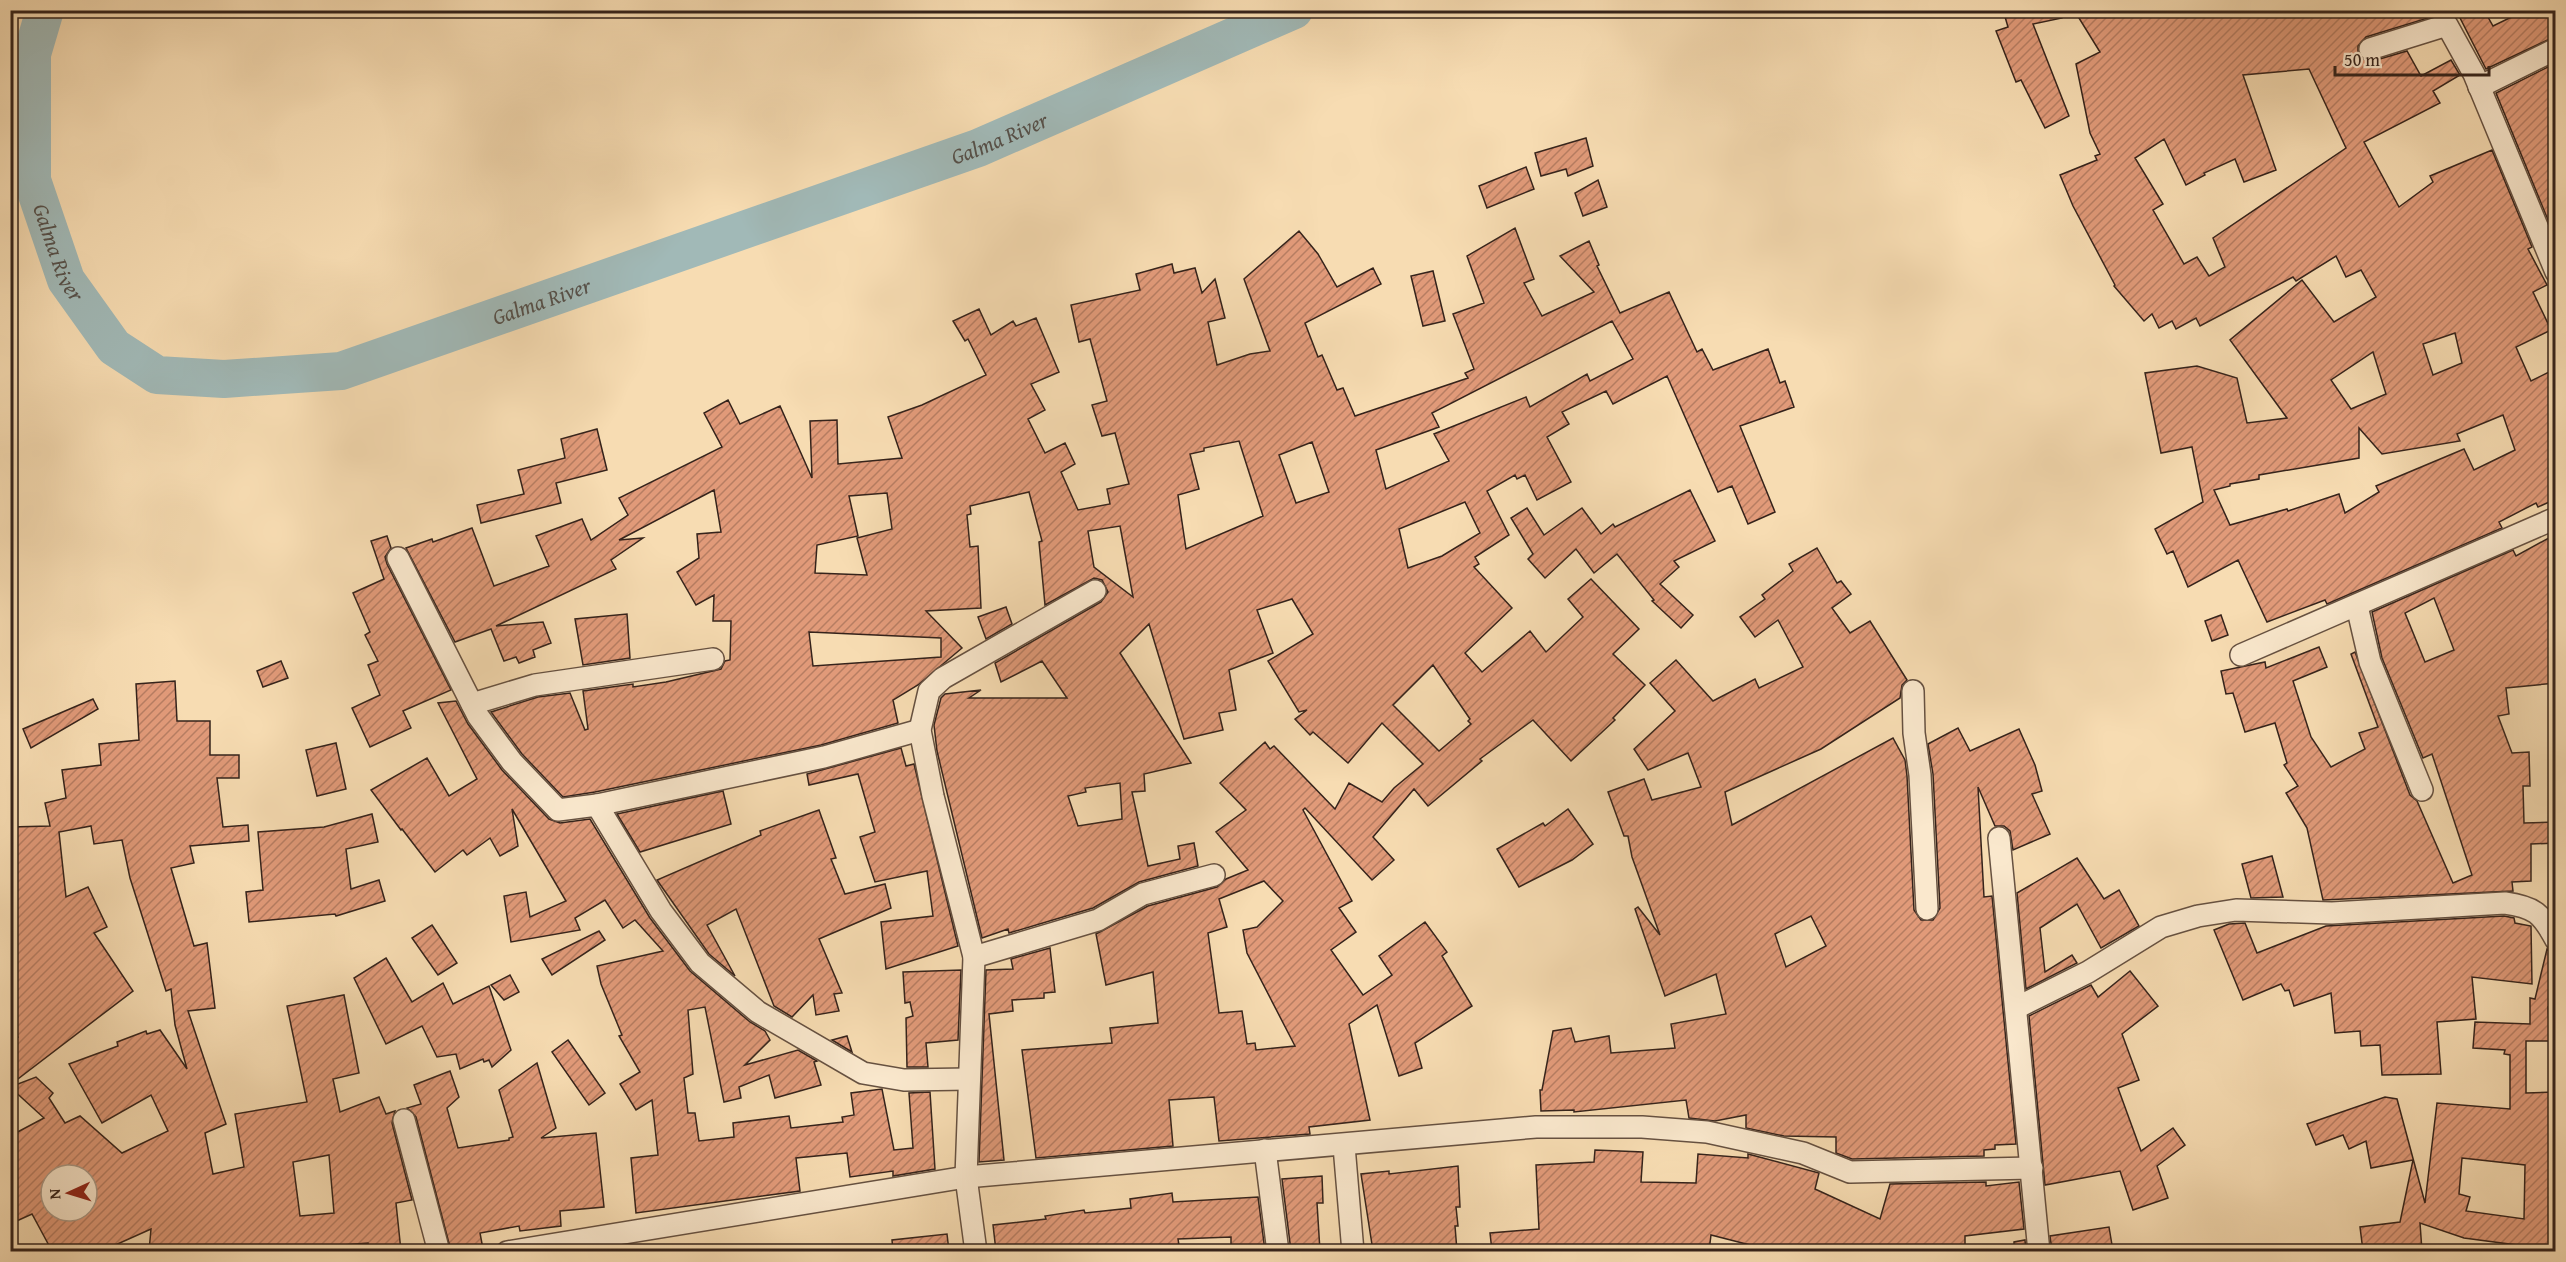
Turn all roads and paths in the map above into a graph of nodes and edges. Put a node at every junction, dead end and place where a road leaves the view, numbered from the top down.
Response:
1 (2370, 49) dead end
2 (2556, 49) edge
3 (2479, 87) junction
4 (2556, 272) edge
5 (2556, 518) edge
6 (398, 558) dead end
7 (1095, 591) dead end
8 (2357, 606) junction
9 (2241, 656) dead end
10 (713, 659) dead end
11 (1913, 691) dead end
12 (472, 704) junction
13 (920, 730) junction
14 (2422, 790) dead end
15 (597, 805) junction
16 (1999, 838) dead end
17 (1214, 875) dead end
18 (1927, 909) dead end
19 (2556, 940) edge
20 (974, 957) junction
21 (2016, 1008) junction
22 (969, 1079) junction
23 (404, 1120) dead end
24 (1344, 1146) junction
25 (1265, 1150) junction
26 (2032, 1168) junction
27 (966, 1177) junction
28 (439, 1251) edge
29 (507, 1251) edge
30 (976, 1251) edge
31 (1278, 1251) edge
32 (1353, 1251) edge
33 (2039, 1251) edge

1 - 3 street
2 - 3 street
3 - 4 street
5 - 8 street
6 - 12 street
7 - 13 street
8 - 9 street
8 - 14 street
10 - 12 street
11 - 18 street
12 - 15 street
13 - 15 street
13 - 20 street
15 - 22 street
16 - 21 street
17 - 20 street
19 - 21 street
20 - 22 street
21 - 26 street
22 - 27 street
23 - 28 street
24 - 25 street
24 - 26 street
24 - 32 street
25 - 27 street
25 - 31 street
26 - 33 street
27 - 29 street
27 - 30 street

